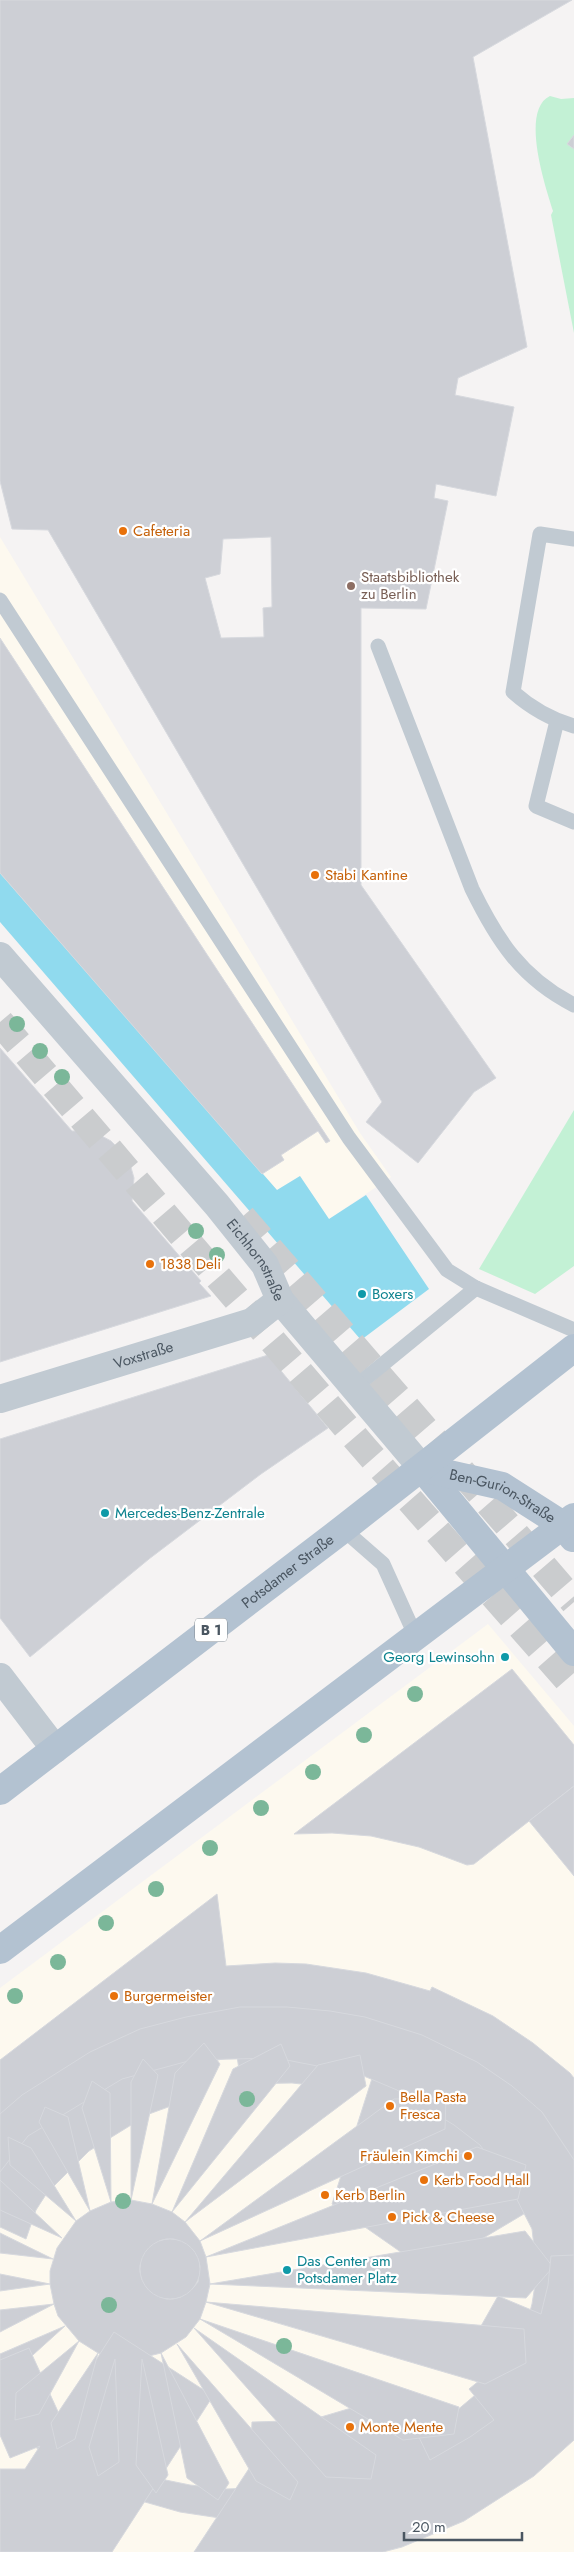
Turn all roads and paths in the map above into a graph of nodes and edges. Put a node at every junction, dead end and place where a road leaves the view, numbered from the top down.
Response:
1 (574, 539) edge
2 (0, 600) edge
3 (378, 646) dead end
4 (557, 721) junction
5 (574, 726) edge
6 (574, 822) edge
7 (0, 956) edge
8 (574, 1005) edge
9 (476, 1288) junction
10 (280, 1300) junction
11 (574, 1330) edge
12 (574, 1348) edge
13 (355, 1387) junction
14 (0, 1399) edge
15 (422, 1468) junction
16 (570, 1527) edge
17 (343, 1529) junction
18 (506, 1569) junction
19 (416, 1636) junction
20 (574, 1652) edge
21 (0, 1676) edge
22 (56, 1749) junction
23 (0, 1791) edge
24 (0, 1950) edge

1 - 4 lane
2 - 9 lane
3 - 8 lane
4 - 5 lane
4 - 6 lane
7 - 10 street, Eichhornstraße
9 - 11 lane
9 - 13 lane
10 - 13 street, Eichhornstraße
10 - 14 street, Voxstraße
12 - 15 main road, Potsdamer Straße / B 1
13 - 15 street, Eichhornstraße
15 - 16 main road, Ben-Gurion-Straße
15 - 17 main road, Potsdamer Straße / B 1
15 - 18 main road, Eichhornstraße
16 - 18 main road
17 - 19 lane
17 - 22 main road, Potsdamer Straße / B 1
18 - 19 main road
18 - 20 main road
19 - 24 main road
21 - 22 street
22 - 23 main road, Potsdamer Straße / B 1

